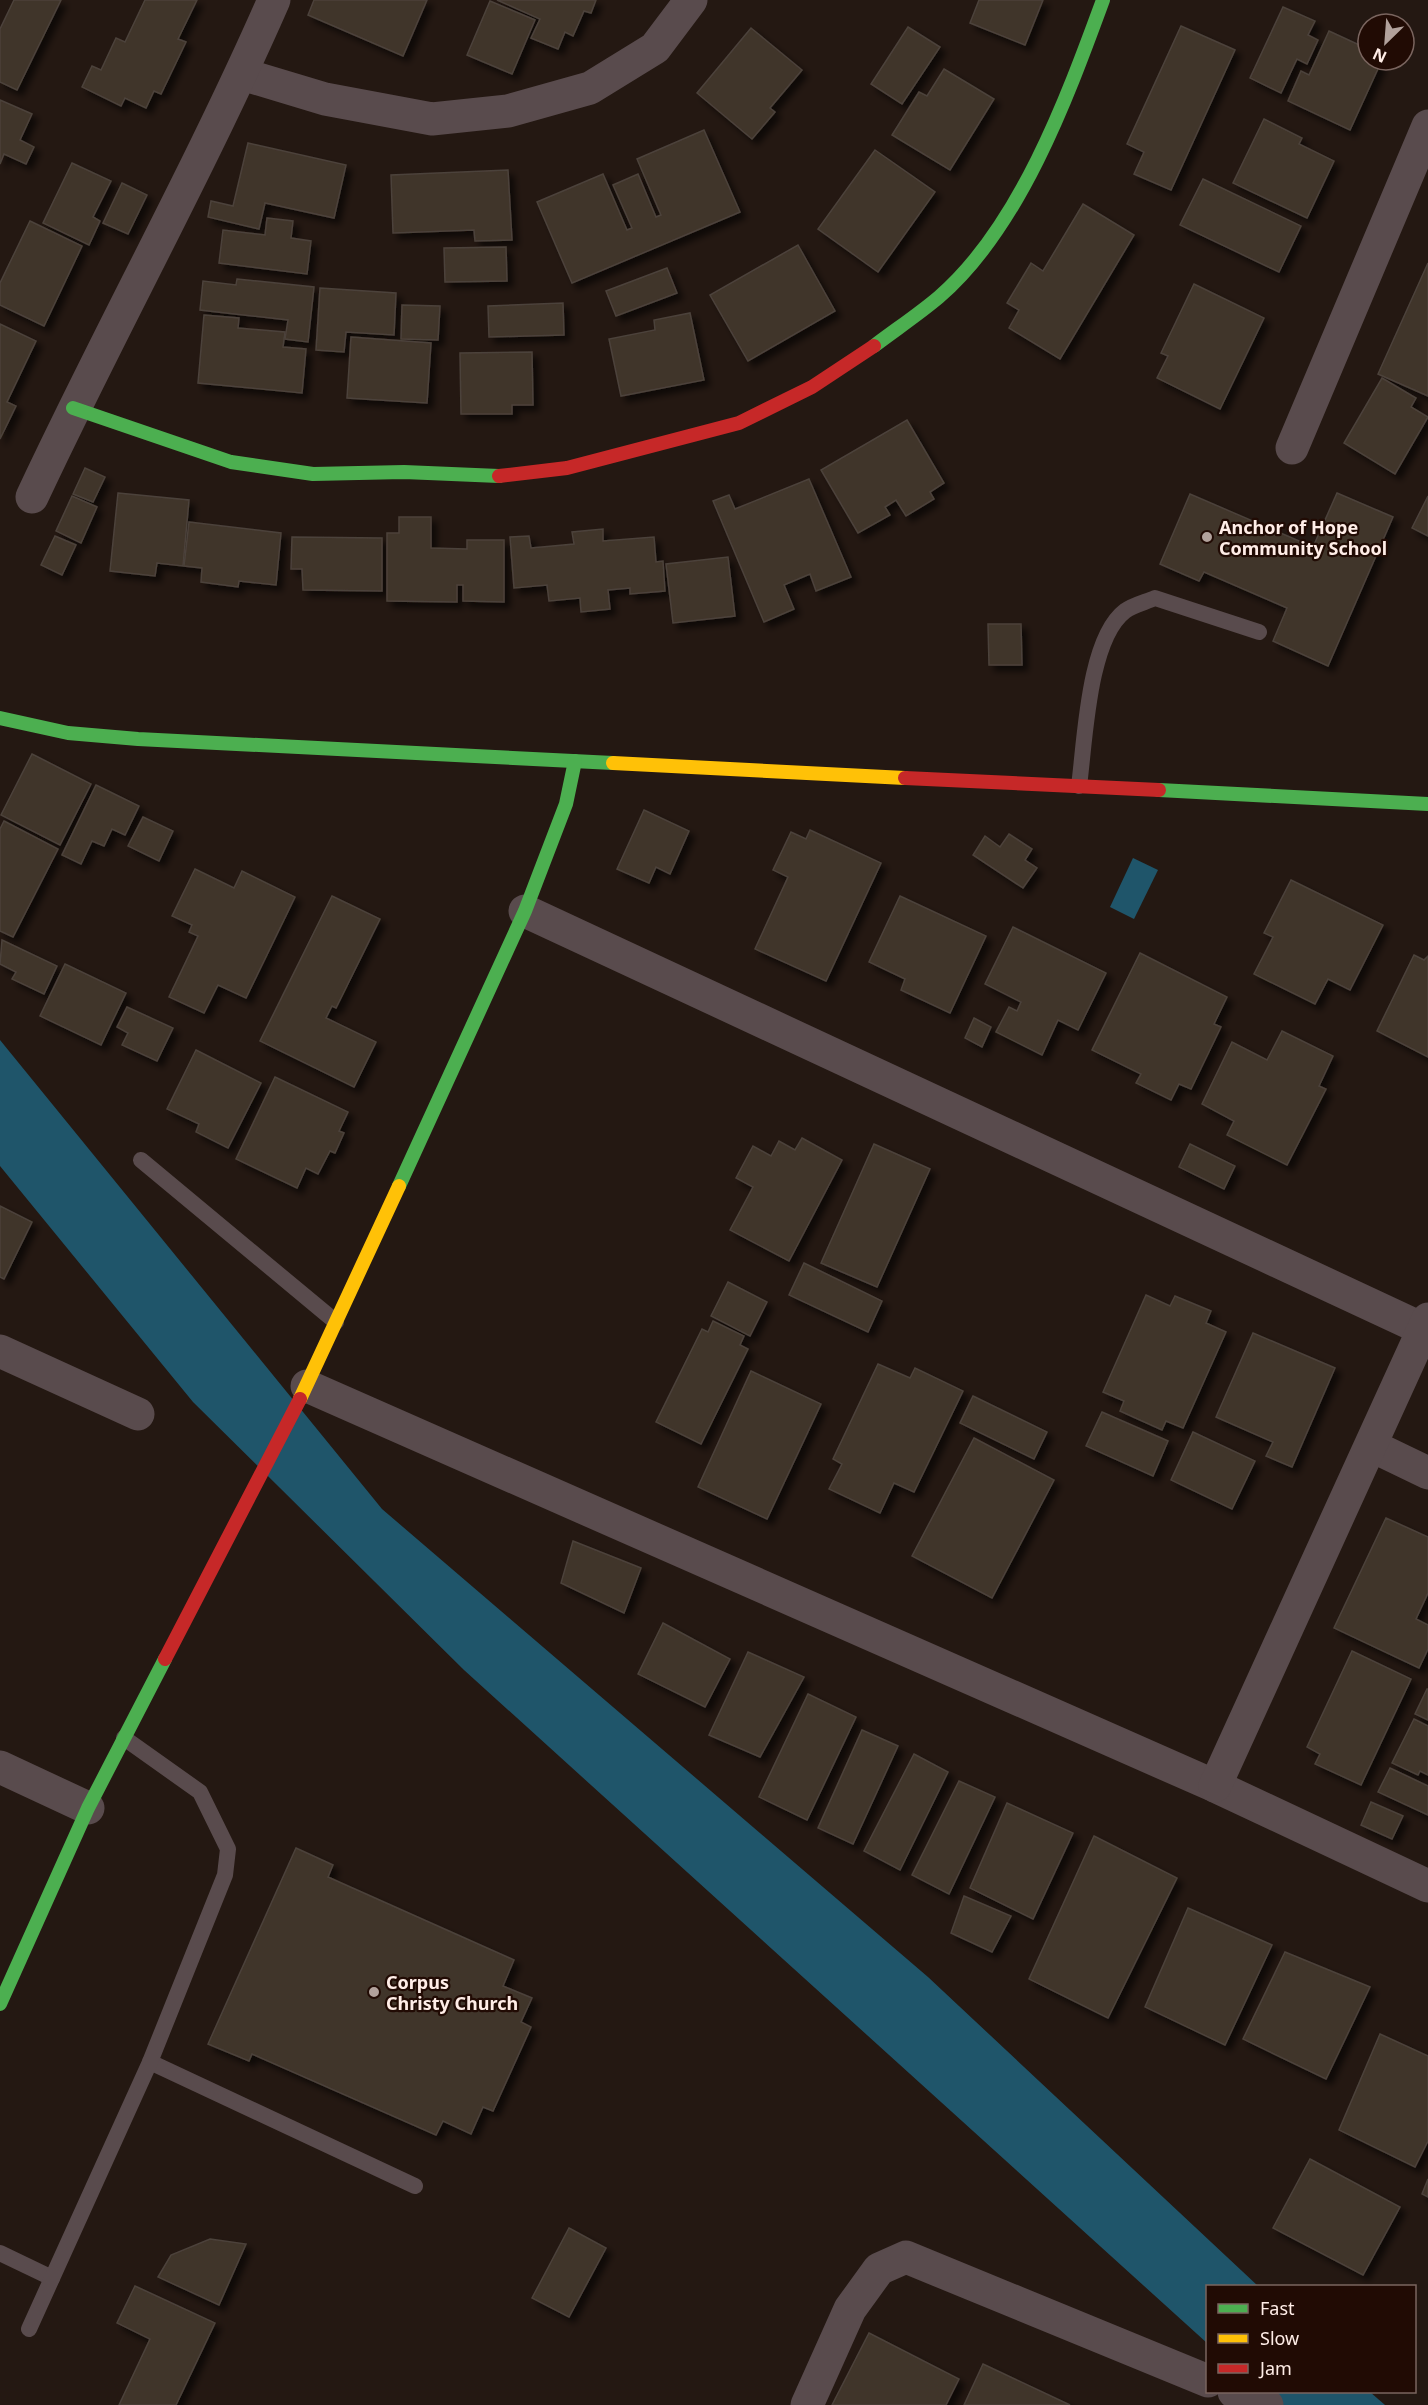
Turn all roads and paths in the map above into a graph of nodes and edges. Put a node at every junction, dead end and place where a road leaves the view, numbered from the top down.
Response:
1 (274, 0) edge
2 (691, 0) edge
3 (1103, 0) edge
4 (242, 74) junction
5 (1428, 126) edge
6 (73, 408) junction
7 (1292, 448) dead end
8 (32, 497) dead end
9 (1259, 632) dead end
10 (0, 718) edge
11 (575, 761) junction
12 (1079, 786) junction
13 (1428, 804) edge
14 (525, 910) junction
15 (141, 1160) dead end
16 (336, 1322) junction
17 (1426, 1324) edge
18 (0, 1351) edge
19 (305, 1390) junction
20 (138, 1414) dead end
21 (1372, 1446) junction
22 (1428, 1473) edge
23 (124, 1738) junction
24 (0, 1767) edge
25 (1215, 1786) junction
26 (88, 1808) junction
27 (1428, 1886) edge
28 (0, 2004) edge
29 (150, 2062) junction
30 (415, 2186) dead end
31 (0, 2253) edge
32 (52, 2278) junction
33 (29, 2329) dead end
34 (1206, 2380) edge
35 (1239, 2393) edge
36 (807, 2405) edge
37 (1267, 2405) edge

1 - 4 street
2 - 4 street
3 - 6 street
4 - 6 street
5 - 7 street
6 - 8 street
9 - 12 lane
10 - 11 street
11 - 12 street
11 - 14 street
12 - 13 street
14 - 16 street
14 - 17 street
15 - 16 lane
16 - 19 street
17 - 21 street
18 - 20 street
19 - 23 street
19 - 25 street
21 - 22 street
21 - 25 street
23 - 26 street
23 - 29 lane
24 - 26 street
25 - 27 street
26 - 28 street
29 - 30 lane
29 - 32 lane
31 - 32 lane
32 - 33 lane
34 - 36 street
35 - 37 street

